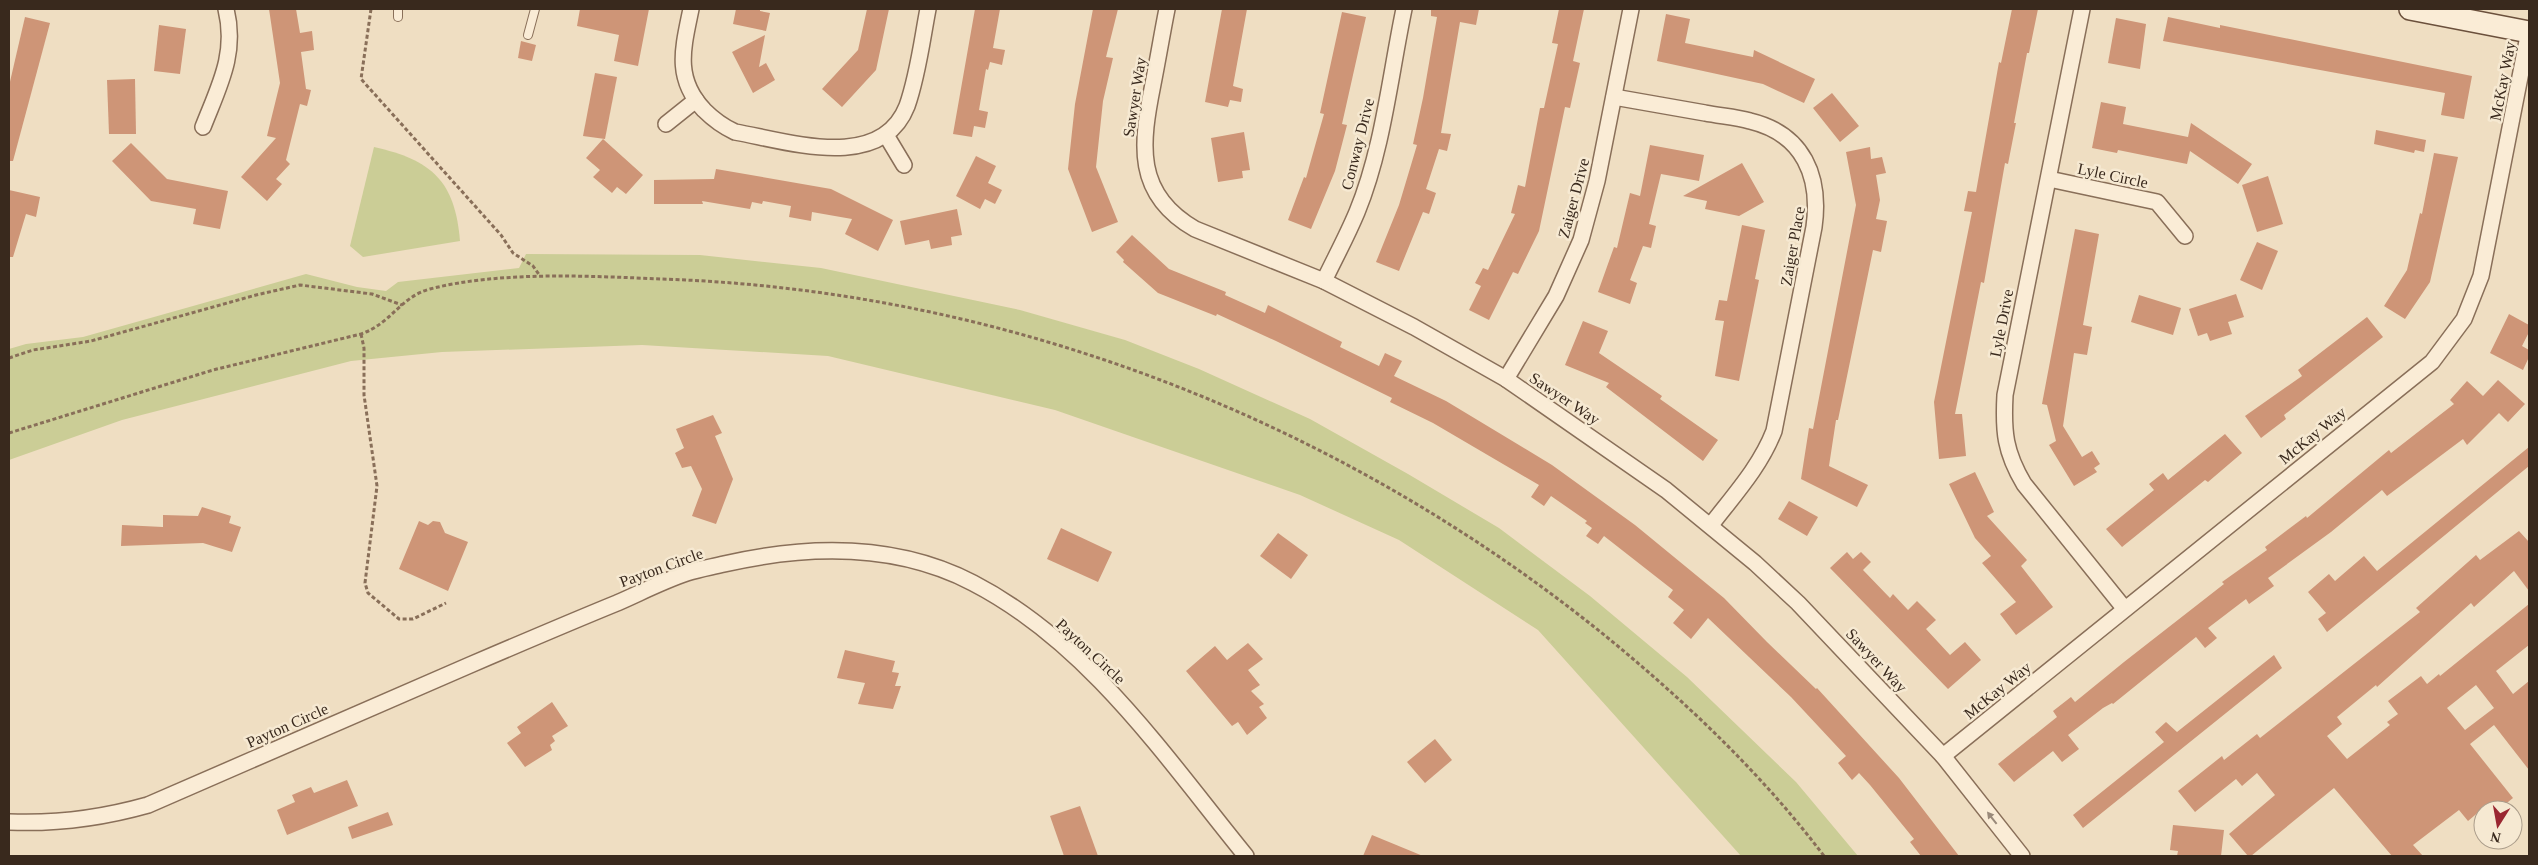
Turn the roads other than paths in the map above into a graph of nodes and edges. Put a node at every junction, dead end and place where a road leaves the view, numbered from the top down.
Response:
1 (226, 9) edge
2 (535, 9) edge
3 (691, 9) edge
4 (928, 9) edge
5 (1167, 9) edge
6 (1404, 9) edge
7 (1631, 9) edge
8 (2082, 9) edge
9 (2410, 9) edge
10 (2529, 32) edge
11 (528, 35) dead end
12 (1614, 97) junction
13 (696, 100) junction
14 (666, 124) dead end
15 (203, 127) dead end
16 (886, 135) junction
17 (904, 165) dead end
18 (2048, 179) junction
19 (2185, 236) dead end
20 (1324, 281) junction
21 (1506, 379) junction
22 (1710, 526) junction
23 (2124, 608) junction
24 (1943, 756) junction
25 (9, 822) edge
26 (1246, 856) edge
27 (2022, 856) edge

1 - 15 street
2 - 11 lane
3 - 13 street
4 - 16 street
5 - 20 street, Sawyer Way
6 - 20 street, Conway Drive
7 - 12 street, Zaiger Drive
8 - 18 street, Lyle Drive
9 - 10 main road
10 - 23 street, McKay Way
12 - 21 street, Zaiger Drive
12 - 22 street, Zaiger Place
13 - 14 street
13 - 16 street
16 - 17 street
18 - 19 street, Lyle Circle
18 - 23 street, Lyle Drive
20 - 21 street, Sawyer Way
21 - 22 street, Sawyer Way
22 - 24 street, Sawyer Way
23 - 24 street, McKay Way
27 -> 24 street, Sawyer Way
25 - 26 street, Payton Circle

